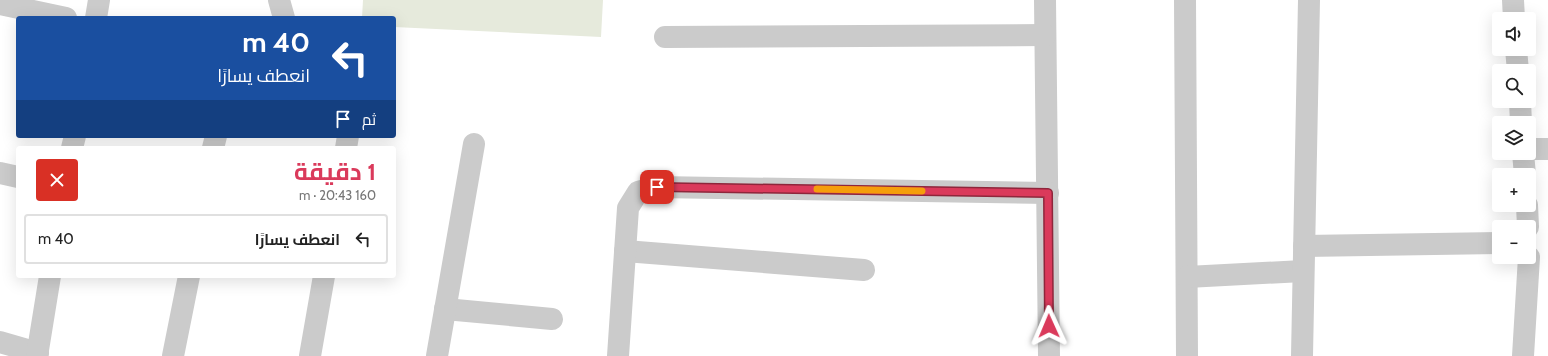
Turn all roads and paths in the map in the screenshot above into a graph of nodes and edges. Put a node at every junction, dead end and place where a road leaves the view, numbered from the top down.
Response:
1 (99, 0) edge
2 (279, 0) edge
3 (1045, 0) edge
4 (1185, 0) edge
5 (1309, 0) edge
6 (1513, 0) edge
7 (0, 4) edge
8 (1514, 12) edge
9 (57, 16) edge
10 (96, 16) edge
11 (283, 16) edge
12 (1046, 35) junction
13 (665, 37) dead end
14 (474, 144) dead end
15 (1536, 149) edge
16 (1548, 149) edge
17 (0, 173) edge
18 (16, 177) edge
19 (1048, 193) junction
20 (1492, 243) edge
21 (1304, 246) junction
22 (625, 251) junction
23 (1529, 264) edge
24 (864, 270) dead end
25 (1304, 271) junction
26 (1187, 277) junction
27 (50, 278) edge
28 (189, 278) edge
29 (324, 278) edge
30 (445, 310) junction
31 (552, 319) dead end
32 (0, 342) edge
33 (37, 354) edge
34 (173, 356) edge
35 (310, 356) edge
36 (437, 356) edge
37 (618, 356) edge
38 (1049, 356) edge
39 (1187, 356) edge
40 (1302, 356) edge
41 (1523, 356) edge

1 - 10 street
2 - 11 street
3 - 12 street
4 - 26 street
5 - 21 street
6 - 8 street
7 - 9 street
12 - 13 street
12 - 19 street
14 - 30 street
15 - 16 street
17 - 18 street
19 - 22 street
19 - 38 street
20 - 21 street
21 - 25 street
22 - 24 street
22 - 37 street
23 - 41 street
25 - 26 street
25 - 40 street
26 - 39 street
27 - 33 street
28 - 34 street
29 - 35 street
30 - 31 street
30 - 36 street
32 - 33 street

